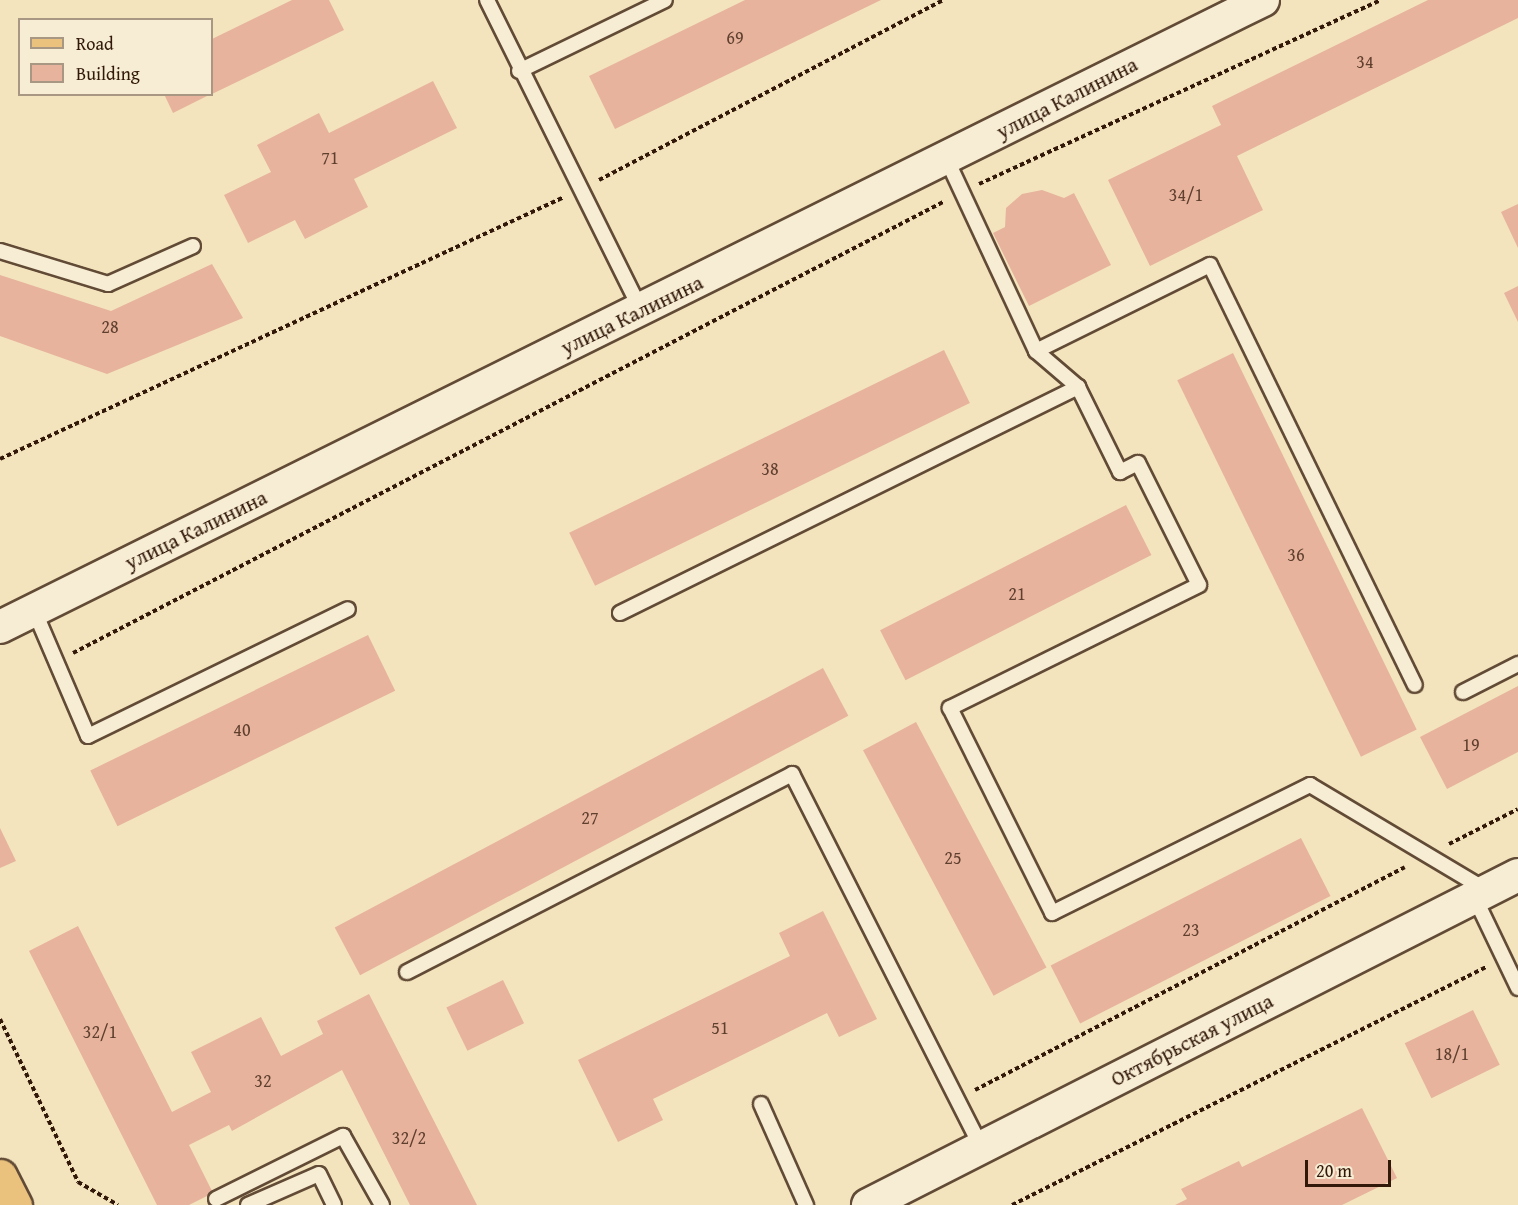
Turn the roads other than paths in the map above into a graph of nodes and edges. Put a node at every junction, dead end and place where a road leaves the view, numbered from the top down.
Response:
1 (487, 0) edge
2 (665, 0) edge
3 (1263, 0) edge
4 (519, 71) junction
5 (947, 160) junction
6 (193, 246) dead end
7 (0, 251) edge
8 (641, 310) junction
9 (1036, 351) junction
10 (1078, 387) junction
11 (348, 609) dead end
12 (34, 610) junction
13 (620, 613) dead end
14 (0, 627) edge
15 (1518, 664) edge
16 (1415, 685) dead end
17 (1463, 692) dead end
18 (1518, 875) edge
19 (1480, 893) junction
20 (407, 972) dead end
21 (1518, 988) edge
22 (761, 1104) dead end
23 (981, 1147) junction
24 (0, 1176) edge
25 (216, 1199) dead end
26 (15, 1205) edge
27 (248, 1205) edge
28 (334, 1205) edge
29 (382, 1205) edge
30 (806, 1205) edge
31 (868, 1205) edge

1 - 4 lane
2 - 4 lane
3 - 5 street, улица Калинина
4 - 8 lane
5 - 8 street, улица Калинина
5 - 9 lane
6 - 7 lane
8 - 12 street, улица Калинина
9 - 10 lane
9 - 16 lane
10 - 13 lane
10 - 19 lane
11 - 12 lane
12 - 14 street, улица Калинина
15 - 17 lane
18 - 19 street, Октябрьская улица
19 - 21 lane
19 - 23 street, Октябрьская улица
20 - 23 lane
22 - 30 lane
23 - 31 street, Октябрьская улица
24 - 26 main road
25 - 29 lane
27 - 28 lane

